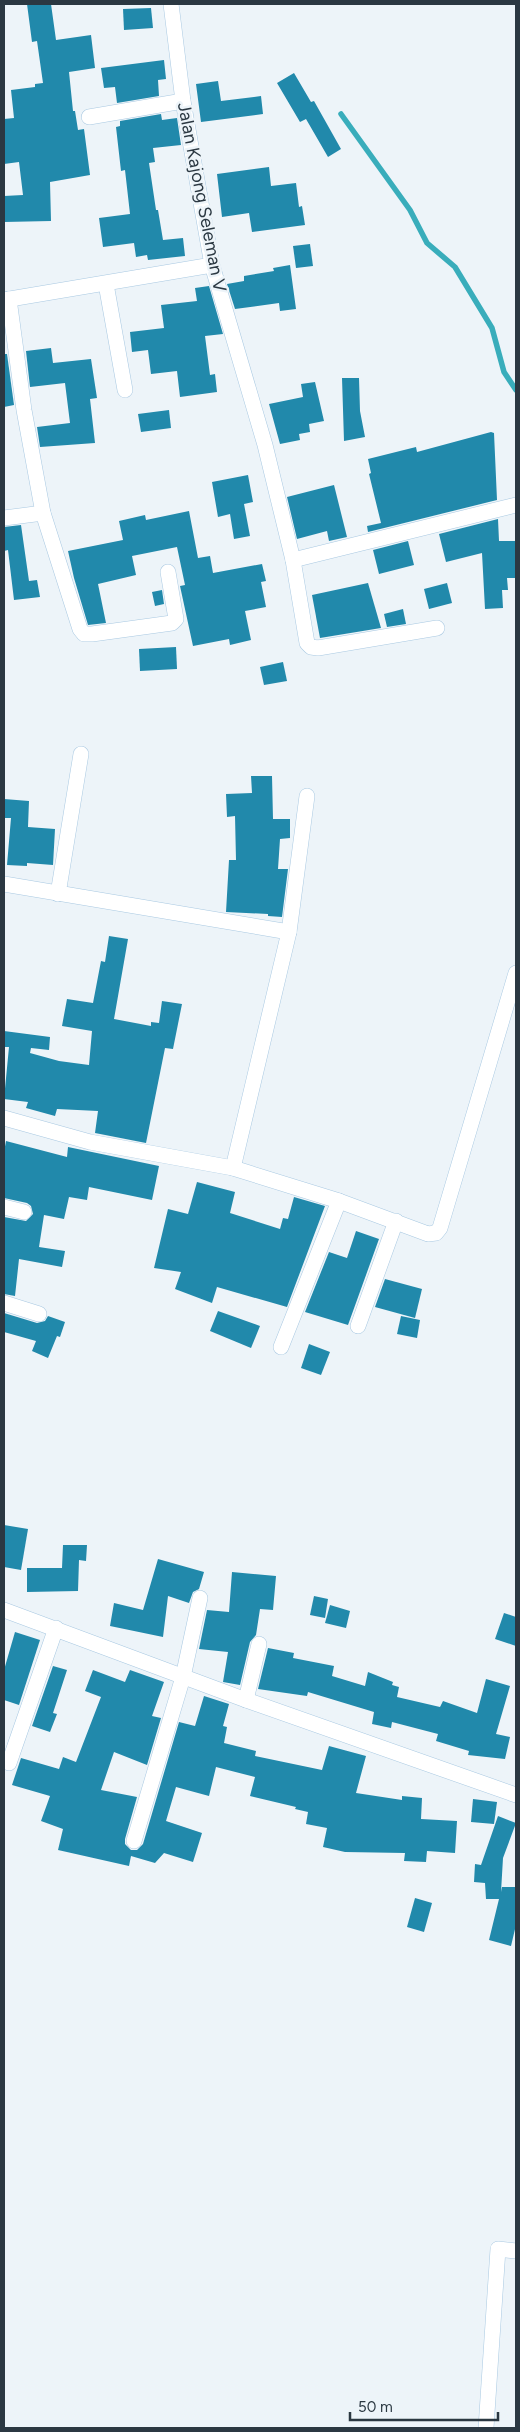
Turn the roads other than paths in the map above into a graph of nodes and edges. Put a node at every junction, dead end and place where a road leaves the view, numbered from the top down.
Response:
1 (171, 4) edge
2 (183, 101) junction
3 (89, 117) dead end
4 (212, 265) junction
5 (106, 284) junction
6 (6, 299) edge
7 (125, 390) dead end
8 (516, 505) edge
9 (43, 513) junction
10 (4, 518) edge
11 (293, 560) junction
12 (168, 572) dead end
13 (437, 628) dead end
14 (81, 754) dead end
15 (307, 796) dead end
16 (4, 884) edge
17 (58, 894) junction
18 (289, 932) junction
19 (516, 973) edge
20 (4, 1118) edge
21 (233, 1168) junction
22 (339, 1201) junction
23 (4, 1207) edge
24 (24, 1212) dead end
25 (396, 1221) junction
26 (4, 1303) edge
27 (38, 1314) dead end
28 (358, 1326) dead end
29 (281, 1348) dead end
30 (200, 1598) dead end
31 (4, 1610) edge
32 (56, 1628) junction
33 (259, 1644) dead end
34 (183, 1677) junction
35 (246, 1700) junction
36 (9, 1763) dead end
37 (516, 1795) edge
38 (134, 1840) dead end
39 (516, 2251) edge
40 (486, 2428) edge

1 - 2 street, Jalan Kajong Seleman V
2 - 3 street
2 - 4 street, Jalan Kajong Seleman V
4 - 5 street
4 - 11 street, Jalan Kajong Seleman V
5 - 6 street
5 - 7 street
6 - 9 street
8 - 11 street
9 - 10 street
9 - 12 street
11 - 13 street, Jalan Kajong Seleman V
14 - 17 street
15 - 18 street
16 - 17 street
17 - 18 street
18 - 21 street
19 - 25 street
20 - 21 street
21 - 22 street
22 - 25 street
22 - 29 street
23 - 24 street
25 - 28 street
26 - 27 street
30 - 34 street
31 - 32 street
32 - 34 street
32 - 36 street
33 - 35 street
34 - 35 street
34 - 38 street
35 - 37 street
39 - 40 street

